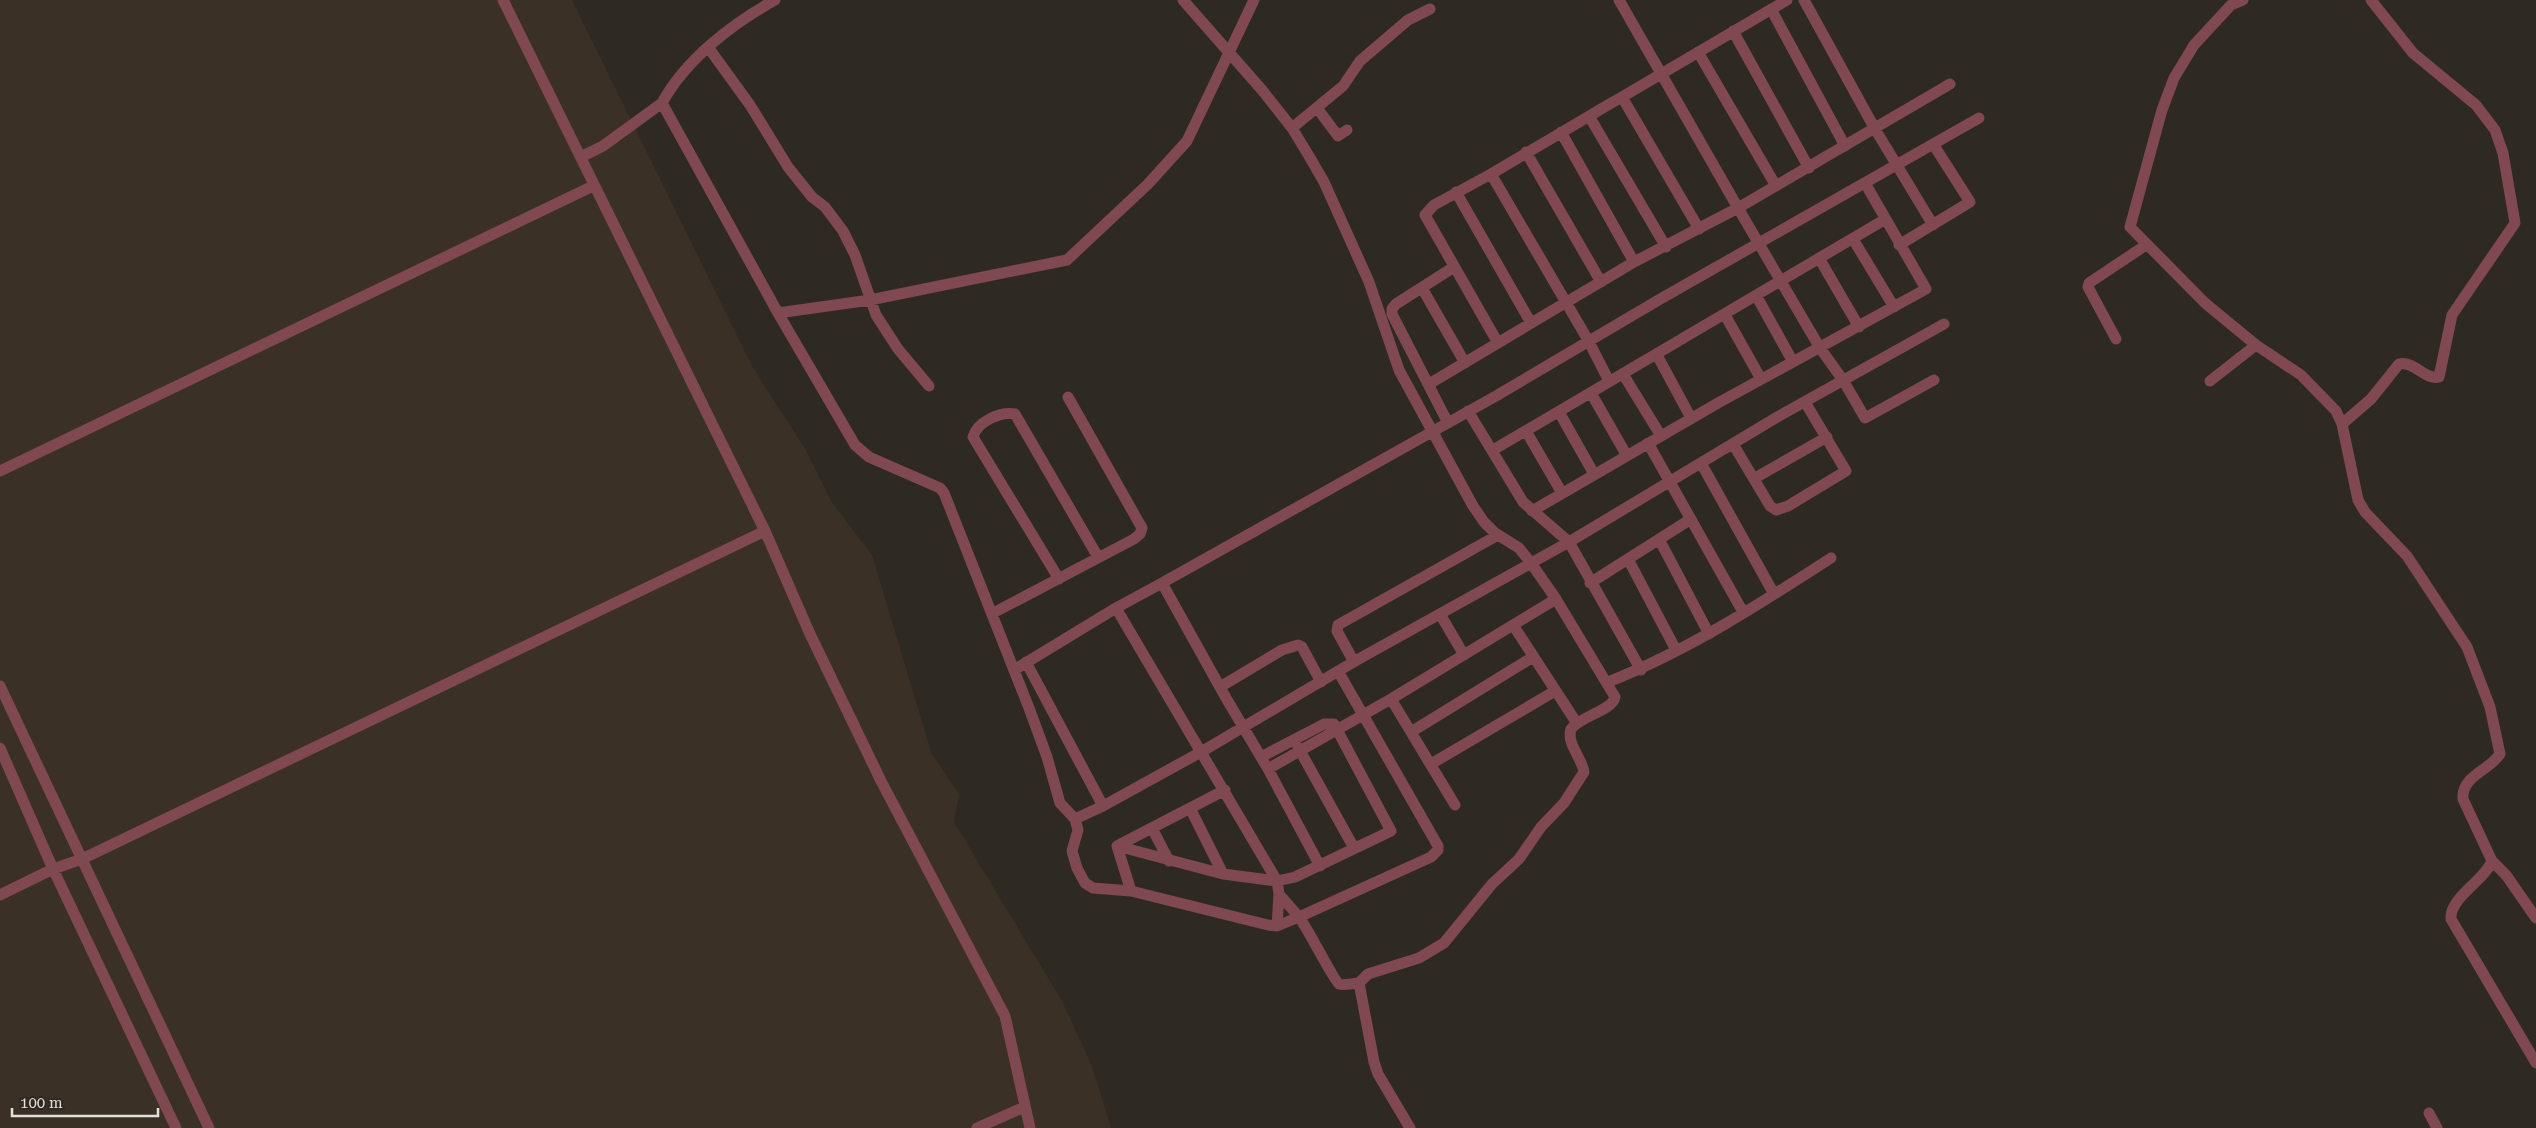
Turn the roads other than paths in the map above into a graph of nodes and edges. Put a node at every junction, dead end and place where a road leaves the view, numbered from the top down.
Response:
1 (503, 0) edge
2 (775, 0) edge
3 (1183, 0) edge
4 (1254, 0) edge
5 (1619, 0) edge
6 (1787, 0) edge
7 (1804, 0) edge
8 (2242, 0) edge
9 (2371, 0) edge
10 (2227, 3) edge
11 (1430, 9) dead end
12 (1771, 9) junction
13 (1733, 31) junction
14 (708, 48) junction
15 (1698, 52) junction
16 (1230, 53) junction
17 (1662, 73) junction
18 (1950, 84) dead end
19 (1622, 97) junction
20 (662, 103) junction
21 (1317, 108) junction
22 (1589, 116) junction
23 (1979, 118) dead end
24 (1292, 128) junction
25 (1875, 129) junction
26 (1347, 130) dead end
27 (1561, 132) junction
28 (1933, 144) junction
29 (1845, 146) junction
30 (1526, 152) junction
31 (581, 158) junction
32 (1896, 166) junction
33 (1809, 168) junction
34 (1491, 174) junction
35 (1865, 183) junction
36 (593, 186) junction
37 (1776, 186) junction
38 (1456, 192) junction
39 (1738, 208) junction
40 (1884, 220) junction
41 (1934, 225) junction
42 (1699, 229) junction
43 (1853, 239) junction
44 (1759, 244) junction
45 (1899, 245) junction
46 (2146, 245) junction
47 (1666, 247) junction
48 (1819, 258) junction
49 (1634, 262) junction
50 (1454, 267) junction
51 (1781, 280) junction
52 (1601, 282) junction
53 (1422, 288) junction
54 (1757, 296) junction
55 (870, 300) junction
56 (1566, 302) junction
57 (1894, 307) junction
58 (778, 313) junction
59 (1725, 315) junction
60 (1531, 323) junction
61 (1944, 324) dead end
62 (1860, 327) junction
63 (2116, 339) dead end
64 (1588, 340) junction
65 (1498, 343) junction
66 (2256, 345) junction
67 (1820, 348) junction
68 (1657, 354) junction
69 (1793, 362) junction
70 (1465, 363) junction
71 (1623, 374) junction
72 (1761, 379) junction
73 (1844, 380) junction
74 (1934, 380) dead end
75 (1610, 381) junction
76 (2210, 381) dead end
77 (1429, 384) junction
78 (930, 386) dead end
79 (1591, 393) junction
80 (1068, 398) dead end
81 (1805, 402) junction
82 (1468, 411) junction
83 (1558, 412) junction
84 (1691, 418) junction
85 (1448, 423) junction
86 (2342, 424) junction
87 (1433, 431) junction
88 (1526, 431) junction
89 (1661, 436) junction
90 (1827, 437) junction
91 (1648, 443) junction
92 (1733, 444) junction
93 (1493, 450) junction
94 (1627, 456) junction
95 (1701, 463) junction
96 (0, 471) edge
97 (1594, 474) junction
98 (1755, 478) junction
99 (1670, 482) junction
100 (1562, 493) junction
101 (1532, 511) junction
102 (1691, 519) junction
103 (765, 531) junction
104 (1498, 535) junction
105 (1659, 539) junction
106 (1569, 542) junction
107 (1098, 557) junction
108 (1831, 558) dead end
109 (1628, 559) junction
110 (1531, 563) junction
111 (1058, 579) junction
112 (1162, 583) junction
113 (1590, 583) junction
114 (1774, 594) junction
115 (1556, 599) junction
116 (1116, 608) junction
117 (1743, 612) junction
118 (993, 613) junction
119 (1440, 614) junction
120 (1513, 625) junction
121 (1709, 634) junction
122 (1676, 650) junction
123 (1464, 655) junction
124 (1533, 657) junction
125 (1026, 662) junction
126 (1354, 662) junction
127 (1014, 670) junction
128 (1641, 670) junction
129 (1338, 671) junction
130 (1321, 682) junction
131 (0, 686) edge
132 (1220, 687) junction
133 (1612, 690) junction
134 (1555, 691) junction
135 (1391, 699) junction
136 (1365, 714) junction
137 (1576, 722) junction
138 (1243, 728) junction
139 (1337, 731) junction
140 (1411, 732) junction
141 (1294, 740) junction
142 (0, 748) edge
143 (1201, 752) junction
144 (1301, 753) junction
145 (1261, 757) junction
146 (1431, 764) junction
147 (1268, 769) junction
148 (1225, 790) junction
149 (1455, 805) dead end
150 (1103, 806) junction
151 (1190, 808) junction
152 (1075, 819) junction
153 (1153, 830) junction
154 (1118, 846) junction
155 (1354, 848) junction
156 (82, 859) junction
157 (1169, 860) junction
158 (2492, 862) junction
159 (1320, 866) junction
160 (53, 869) junction
161 (1223, 874) junction
162 (1277, 881) junction
163 (1131, 891) junction
164 (1279, 894) junction
165 (0, 895) edge
166 (1299, 917) junction
167 (2536, 918) edge
168 (1277, 926) junction
169 (1359, 983) junction
170 (2536, 1063) edge
171 (1024, 1107) junction
172 (2429, 1113) dead end
173 (176, 1128) edge
174 (209, 1128) edge
175 (977, 1128) edge
176 (1030, 1128) edge
177 (1410, 1128) edge
178 (2437, 1128) edge

1 - 31 street
2 - 14 street
3 - 16 street
4 - 16 street
5 - 17 street
6 - 12 street
7 - 25 street
8 - 10 street
9 - 86 street
10 - 46 street
11 - 21 street
12 - 13 street
12 - 29 street
13 - 15 street
13 - 33 street
14 - 20 street
14 - 55 street
15 - 17 street
15 - 37 street
16 - 24 street
16 - 55 street
17 - 19 street
17 - 39 street
18 - 25 street
19 - 22 street
19 - 42 street
20 - 31 street
20 - 58 street
21 - 24 street
21 - 26 street
22 - 27 street
22 - 47 street
23 - 28 street
24 - 87 street
25 - 29 street
25 - 32 street
27 - 30 street
27 - 49 street
28 - 32 street
28 - 41 street
29 - 33 street
30 - 34 street
30 - 52 street
31 - 36 street
32 - 35 street
32 - 41 street
33 - 37 street
34 - 38 street
34 - 56 street
35 - 40 street
35 - 44 street
36 - 96 street
36 - 103 street
37 - 39 street
38 - 50 street
38 - 60 street
39 - 42 street
39 - 44 street
40 - 43 street
40 - 45 street
41 - 45 street
42 - 47 street
43 - 48 street
43 - 57 street
44 - 51 street
44 - 64 street
45 - 57 street
46 - 63 street
46 - 66 street
47 - 49 street
48 - 51 street
48 - 62 street
49 - 52 street
50 - 53 street
50 - 65 street
51 - 54 street
51 - 67 street
52 - 56 street
53 - 70 street
53 - 77 street
54 - 59 street
54 - 69 street
55 - 58 street
55 - 78 street
56 - 60 street
56 - 64 street
57 - 62 street
58 - 118 street
59 - 68 street
59 - 72 street
60 - 65 street
61 - 73 street
62 - 67 street
64 - 75 street
64 - 82 street
65 - 70 street
66 - 76 street
66 - 86 street
67 - 69 street
67 - 73 street
68 - 71 street
68 - 84 street
69 - 72 street
70 - 77 street
71 - 75 street
71 - 89 street
72 - 84 street
73 - 74 street
73 - 81 street
75 - 79 street
77 - 85 street
79 - 83 street
79 - 94 street
80 - 107 street
81 - 90 street
81 - 92 street
82 - 85 street
82 - 93 street
83 - 88 street
83 - 97 street
84 - 89 street
85 - 87 street
86 - 158 street
87 - 104 street
87 - 112 street
88 - 93 street
88 - 100 street
89 - 91 street
90 - 98 street
90 - 98 street
91 - 94 street
91 - 99 street
92 - 95 street
92 - 98 street
93 - 101 street
94 - 97 street
95 - 99 street
95 - 114 street
97 - 100 street
99 - 102 street
99 - 106 street
100 - 101 street
101 - 106 street
102 - 105 street
102 - 117 street
103 - 156 street
103 - 171 street
104 - 110 street
104 - 126 street
105 - 109 street
105 - 121 street
106 - 110 street
106 - 113 street
107 - 111 street
107 - 111 street
108 - 114 street
109 - 113 street
109 - 122 street
110 - 115 street
110 - 119 street
111 - 118 street
112 - 116 street
112 - 132 street
113 - 128 street
114 - 117 street
115 - 120 street
115 - 133 street
116 - 125 street
116 - 143 street
117 - 121 street
118 - 127 street
119 - 123 street
119 - 126 street
120 - 123 street
120 - 124 street
121 - 122 street
122 - 128 street
123 - 135 street
124 - 134 street
124 - 140 street
125 - 127 street
125 - 150 street
126 - 129 street
127 - 152 street
128 - 133 street
129 - 130 street
129 - 136 street
130 - 132 street
130 - 138 street
131 - 156 street
132 - 138 street
133 - 137 street
134 - 137 street
134 - 146 street
135 - 136 street
135 - 140 street
136 - 139 street
136 - 166 street
137 - 169 street
138 - 143 street
138 - 145 street
139 - 141 street
139 - 144 street
139 - 155 street
140 - 146 street
141 - 144 street
141 - 145 street
142 - 160 street
143 - 148 street
143 - 150 street
144 - 147 street
144 - 155 street
145 - 147 street
146 - 149 street
147 - 159 street
148 - 151 street
148 - 162 street
150 - 152 street
151 - 153 street
151 - 161 street
152 - 163 street
153 - 154 street
153 - 157 street
154 - 157 street
154 - 163 street
155 - 159 street
156 - 160 street
156 - 174 street
157 - 161 street
158 - 167 street
158 - 170 street
159 - 162 street
160 - 165 street
160 - 173 street
161 - 162 street
162 - 164 street
163 - 168 street
164 - 166 street
164 - 168 street
166 - 168 street
166 - 169 street
169 - 177 street
171 - 175 street
171 - 176 street
172 - 178 street

